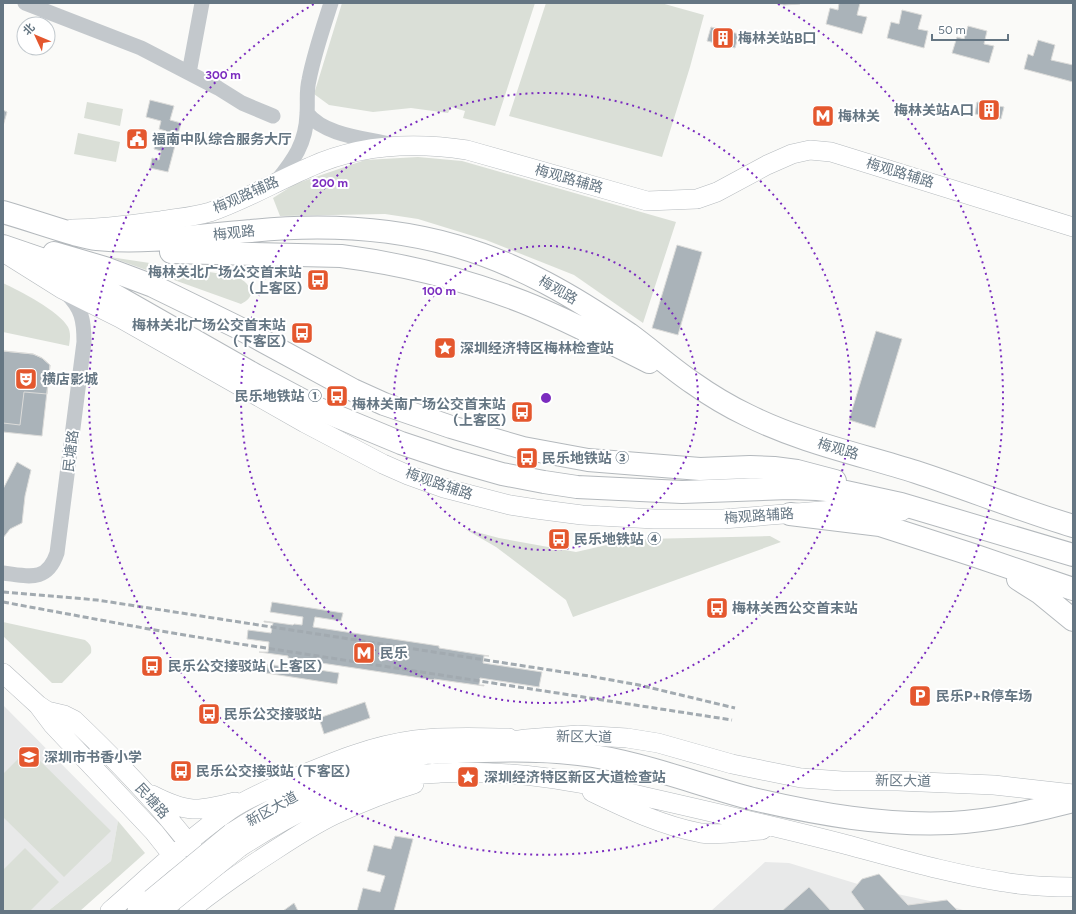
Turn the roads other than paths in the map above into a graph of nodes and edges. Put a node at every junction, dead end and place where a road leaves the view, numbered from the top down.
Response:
1 (25, 3) edge
2 (202, 3) edge
3 (331, 3) edge
4 (189, 73) junction
5 (307, 113) junction
6 (273, 116) dead end
7 (394, 146) junction
8 (276, 182) junction
9 (3, 212) edge
10 (1073, 227) edge
11 (58, 229) junction
12 (94, 239) junction
13 (3, 245) edge
14 (3, 252) edge
15 (62, 289) junction
16 (695, 385) junction
17 (901, 504) junction
18 (929, 513) junction
19 (790, 514) junction
20 (1073, 526) edge
21 (924, 541) junction
22 (1073, 555) edge
23 (3, 573) edge
24 (1073, 589) edge
25 (1073, 620) edge
26 (3, 673) edge
27 (38, 706) junction
28 (526, 739) junction
29 (432, 753) junction
30 (470, 771) junction
31 (144, 792) junction
32 (1073, 794) edge
33 (250, 798) junction
34 (1073, 801) edge
35 (236, 840) junction
36 (188, 843) junction
37 (174, 855) junction
38 (1073, 887) edge
39 (200, 906) edge
40 (149, 907) edge
41 (110, 911) edge

1 - 4 street
2 - 4 street
3 - 5 street
4 - 6 street
5 - 7 street
5 - 8 street
7 - 8 main road, 梅观路辅路
7 - 10 main road, 梅观路辅路
8 - 11 main road, 梅观路辅路
9 - 11 highway, 梅观路
11 - 12 highway, 梅观路
12 - 16 highway
12 - 16 highway, 梅观路
13 - 17 highway
13 - 17 highway
14 - 15 main road, 梅观路辅路
15 - 19 main road, 梅观路辅路
15 - 23 street, 民塘路
16 - 20 highway, 梅观路
17 - 18 highway
18 - 19 main road, 梅观路辅路
18 - 22 highway
19 - 21 highway
21 - 24 highway
21 - 25 highway
26 - 27 main road, 民塘路
27 - 31 main road, 民塘路
27 - 37 main road, 民塘路
28 - 29 main road, 新区大道
28 - 32 main road, 新区大道
28 - 33 main road
29 - 34 highway
29 - 35 main road, 新区大道
30 - 35 main road, 新区大道
30 - 38 main road, 新区大道
30 - 39 main road
31 - 33 main road
31 - 36 main road, 民塘路
33 - 36 main road
35 - 40 main road, 新区大道, bridge
36 - 37 main road
36 - 39 main road, 民塘路
37 - 39 main road, 民塘路
37 - 41 main road

